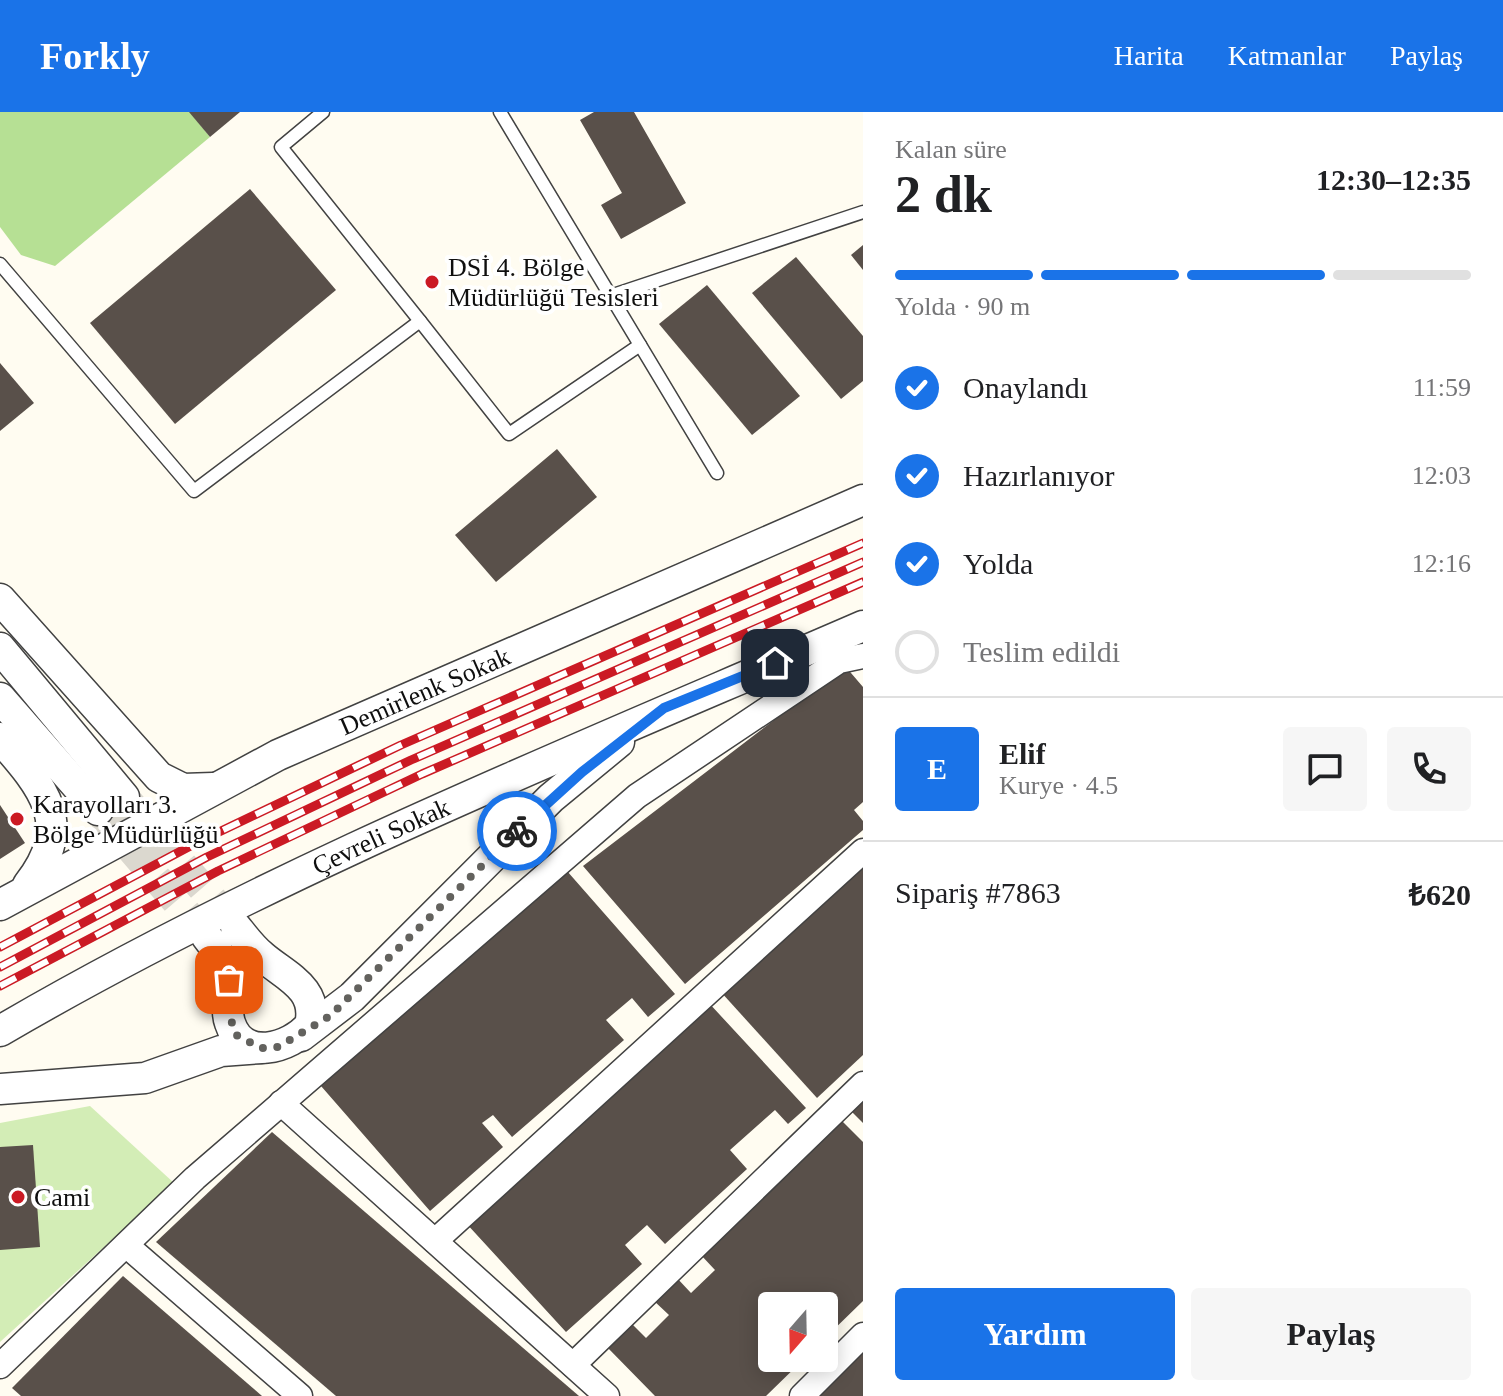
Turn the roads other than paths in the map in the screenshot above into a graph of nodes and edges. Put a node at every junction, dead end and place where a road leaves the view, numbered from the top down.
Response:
1 (323, 112) edge
2 (500, 112) edge
3 (863, 212) edge
4 (0, 264) edge
5 (610, 296) junction
6 (420, 321) junction
7 (640, 345) junction
8 (717, 473) dead end
9 (863, 500) edge
10 (0, 599) edge
11 (862, 637) edge
12 (0, 648) edge
13 (0, 698) edge
14 (664, 708) junction
15 (0, 738) edge
16 (213, 788) junction
17 (863, 851) edge
18 (12, 897) edge
19 (236, 927) tunnel mouth
20 (207, 937) tunnel mouth
21 (0, 1031) edge
22 (301, 1036) junction
23 (261, 1048) junction
24 (863, 1084) edge
25 (0, 1089) edge
26 (281, 1103) junction
27 (435, 1241) junction
28 (126, 1245) junction
29 (863, 1335) edge
30 (573, 1365) junction
31 (0, 1366) edge
32 (300, 1396) edge
33 (607, 1396) edge
34 (802, 1396) edge

1 - 6 lane
2 - 5 lane
3 - 5 lane
4 - 6 lane
5 - 7 lane
6 - 7 lane
7 - 8 lane
9 - 16 street, Demirlenk Sokak
10 - 16 street
11 - 14 street, Çevreli Sokak
11 - 26 street
12 - 13 street
14 - 21 street, Çevreli Sokak
14 - 22 street
15 - 18 street
16 - 18 street, Demirlenk Sokak
17 - 27 street
19 - 22 street
20 - 23 street
22 - 23 street
23 - 25 street
24 - 30 street
26 - 27 street
26 - 28 street
27 - 30 street
28 - 31 street
28 - 32 street
29 - 34 street
30 - 33 street

